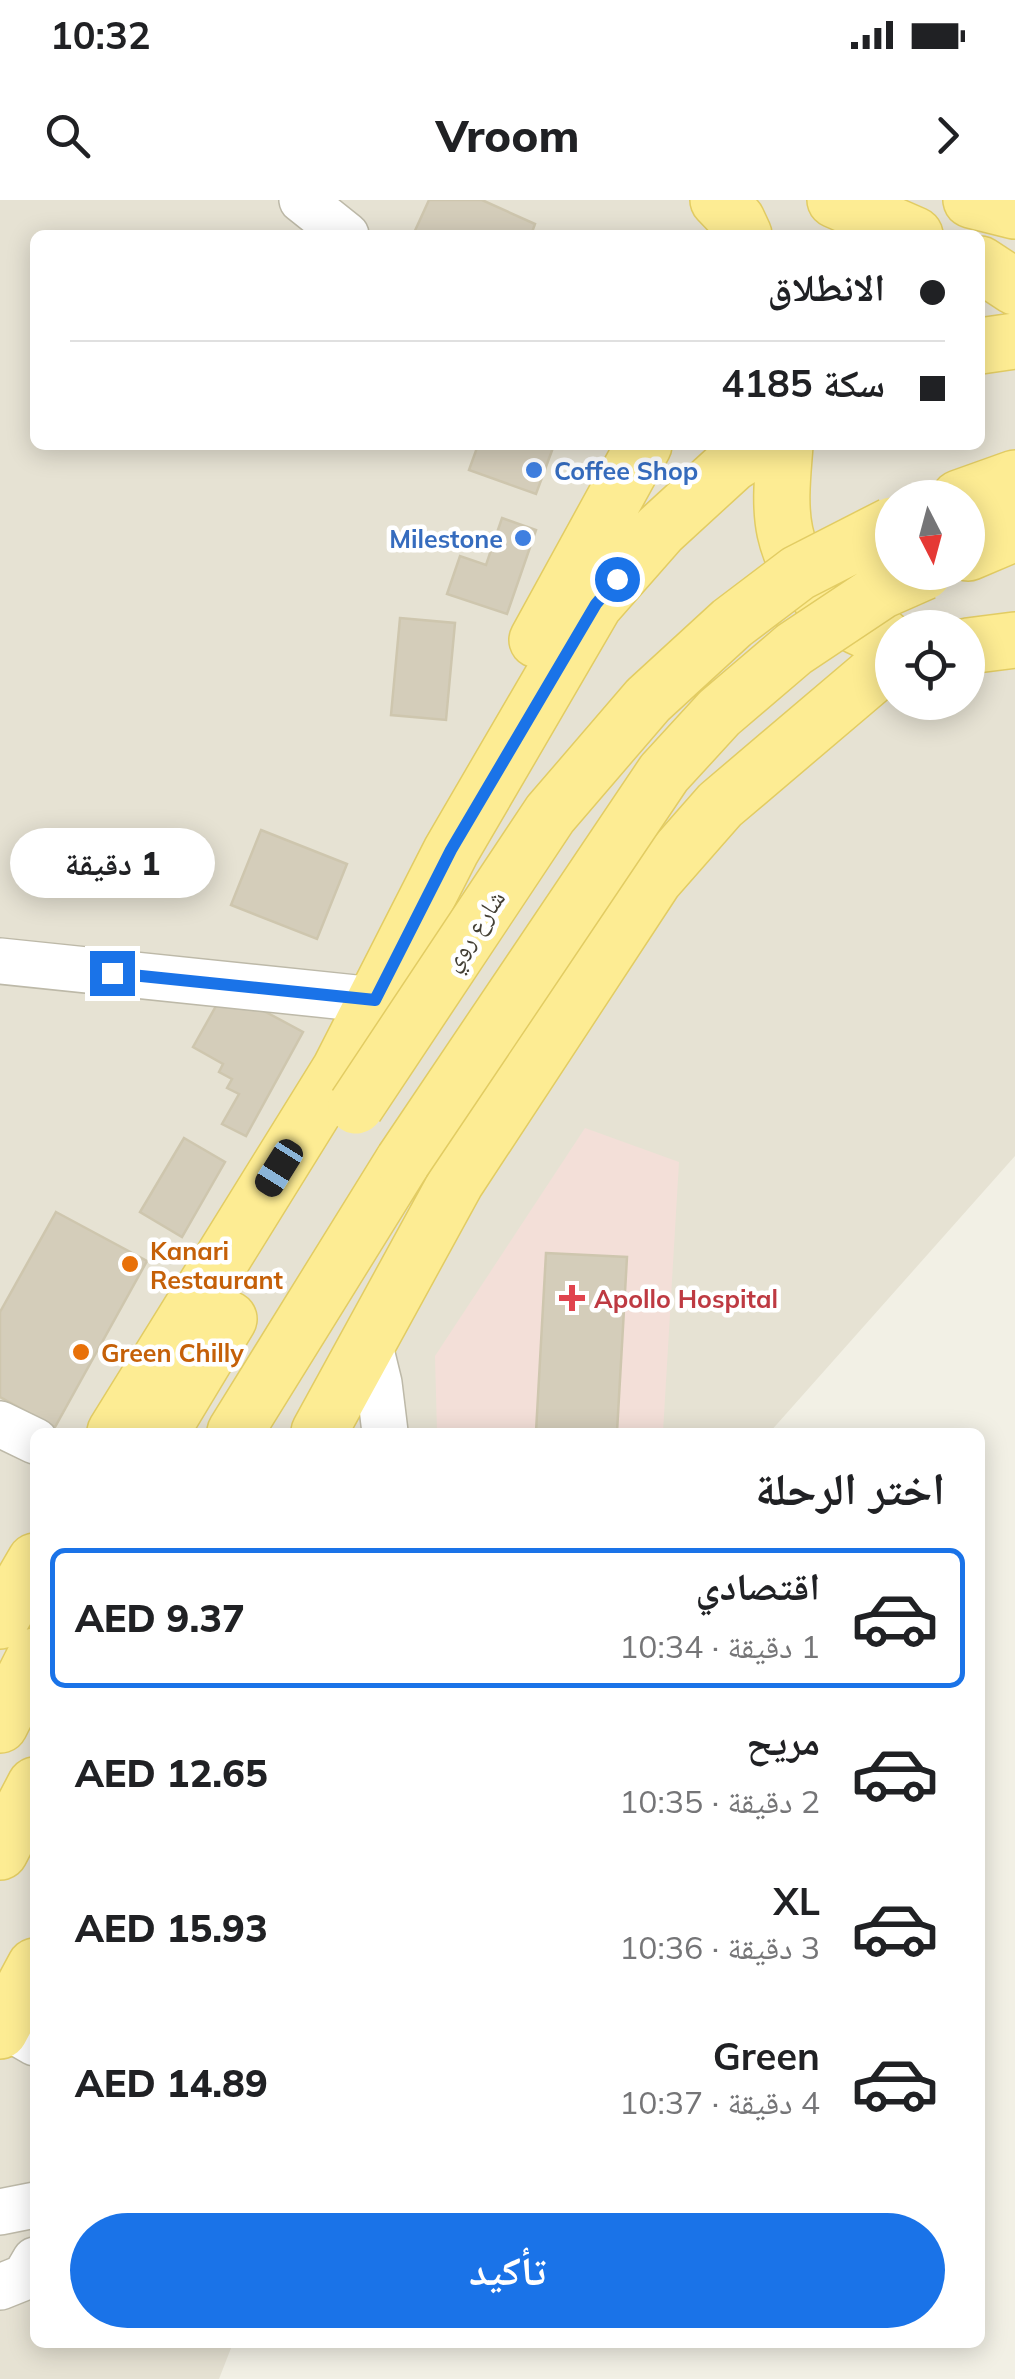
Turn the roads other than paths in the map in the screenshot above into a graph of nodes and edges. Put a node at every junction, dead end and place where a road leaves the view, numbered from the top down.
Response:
1 (302, 200) edge
2 (688, 200) edge
3 (718, 200) edge
4 (835, 200) edge
5 (971, 200) edge
6 (1015, 211) edge
7 (340, 230) edge
8 (705, 230) edge
9 (742, 230) edge
10 (904, 230) edge
11 (985, 267) edge
12 (1015, 287) edge
13 (1015, 341) edge
14 (985, 345) edge
15 (641, 450) edge
16 (754, 450) edge
17 (785, 450) edge
18 (1015, 478) edge
19 (985, 489) edge
20 (875, 533) edge
21 (1015, 533) edge
22 (985, 546) edge
23 (883, 590) edge
24 (875, 634) edge
25 (1015, 640) edge
26 (985, 644) edge
27 (875, 673) edge
28 (451, 850) junction
29 (0, 961) edge
30 (375, 1000) junction
31 (368, 1342) junction
32 (0, 1424) edge
33 (117, 1428) edge
34 (163, 1428) edge
35 (237, 1428) edge
36 (321, 1428) edge
37 (384, 1428) edge
38 (30, 1439) edge
39 (30, 1569) edge
40 (2, 1614) edge
41 (30, 1666) edge
42 (0, 1725) edge
43 (30, 1795) edge
44 (0, 1852) edge
45 (30, 1981) edge
46 (13, 2033) edge
47 (30, 2206) edge
48 (0, 2212) edge
49 (30, 2268) edge
50 (0, 2288) edge

1 - 7 street
2 - 8 main road
3 - 9 main road
4 - 10 main road
5 - 6 main road
11 - 12 main road
13 - 14 main road
15 - 28 main road
16 - 28 main road
17 - 24 main road
18 - 19 main road
20 - 34 main road, شارع روي, bridge
21 - 22 main road
23 - 35 main road, bridge
25 - 26 main road
27 - 31 main road
28 - 30 main road
29 - 30 street
30 - 33 main road
31 - 36 main road
31 - 37 street
32 - 38 street
39 - 40 main road
41 - 42 main road
43 - 44 main road
45 - 46 main road
47 - 48 street
49 - 50 street

